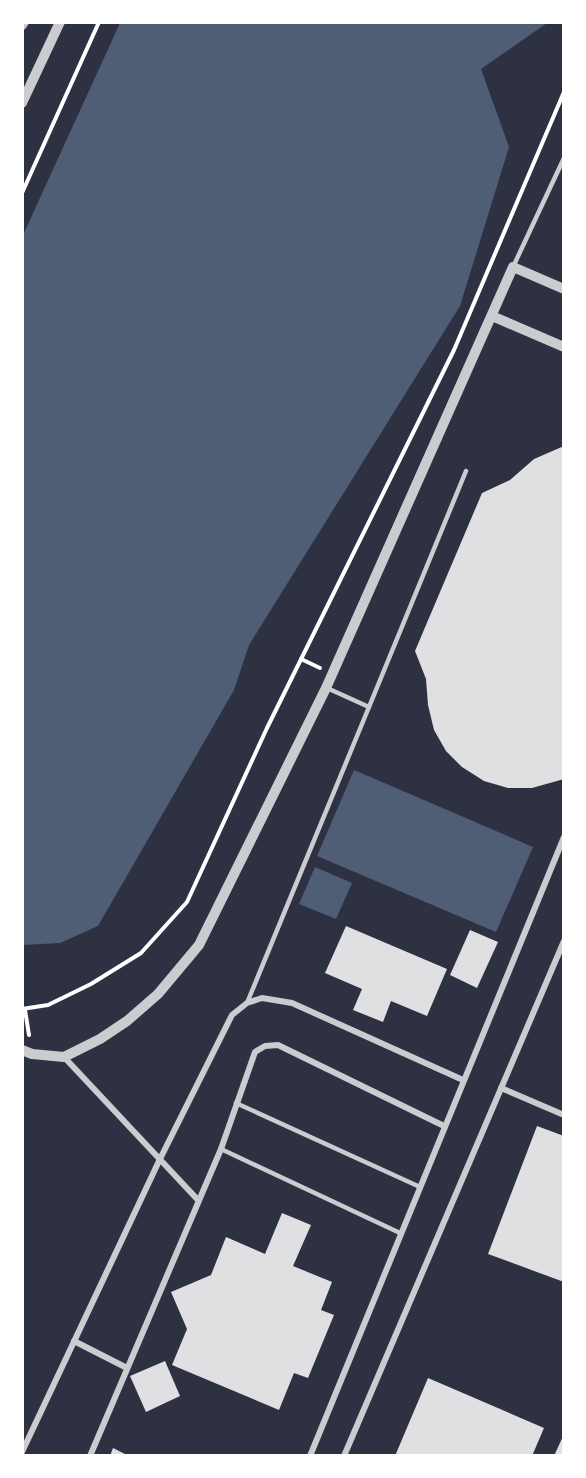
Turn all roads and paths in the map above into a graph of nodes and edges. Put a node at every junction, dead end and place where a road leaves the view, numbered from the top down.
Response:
1 (60, 22) edge
2 (99, 22) edge
3 (564, 92) edge
4 (22, 103) edge
5 (564, 158) edge
6 (22, 193) edge
7 (513, 267) junction
8 (564, 289) edge
9 (492, 316) junction
10 (564, 347) edge
11 (466, 471) dead end
12 (326, 688) junction
13 (369, 707) junction
14 (564, 837) edge
15 (564, 941) edge
16 (248, 1003) junction
17 (24, 1009) edge
18 (27, 1052) edge
19 (64, 1057) junction
20 (463, 1080) junction
21 (501, 1088) junction
22 (236, 1103) junction
23 (564, 1115) edge
24 (444, 1126) junction
25 (221, 1149) junction
26 (159, 1161) junction
27 (420, 1187) junction
28 (198, 1200) junction
29 (400, 1233) junction
30 (74, 1341) junction
31 (127, 1368) junction
32 (22, 1452) edge
33 (90, 1455) edge
34 (310, 1455) edge
35 (344, 1455) edge

1 - 4 street
2 - 6 path
3 - 17 path
5 - 7 lane
7 - 8 street
7 - 9 street
9 - 10 street
9 - 12 street
11 - 13 lane
12 - 13 lane
12 - 19 street
13 - 16 lane
14 - 20 street
15 - 21 street
16 - 20 street
16 - 26 street
17 - 18 path
18 - 19 street
19 - 26 street
20 - 24 street
21 - 23 street
21 - 35 street
22 - 24 street
22 - 25 street
22 - 27 lane
24 - 27 street
25 - 28 street
25 - 29 lane
26 - 28 street
26 - 30 street
27 - 29 street
28 - 31 street
29 - 34 street
30 - 31 street
30 - 32 street
31 - 33 street

